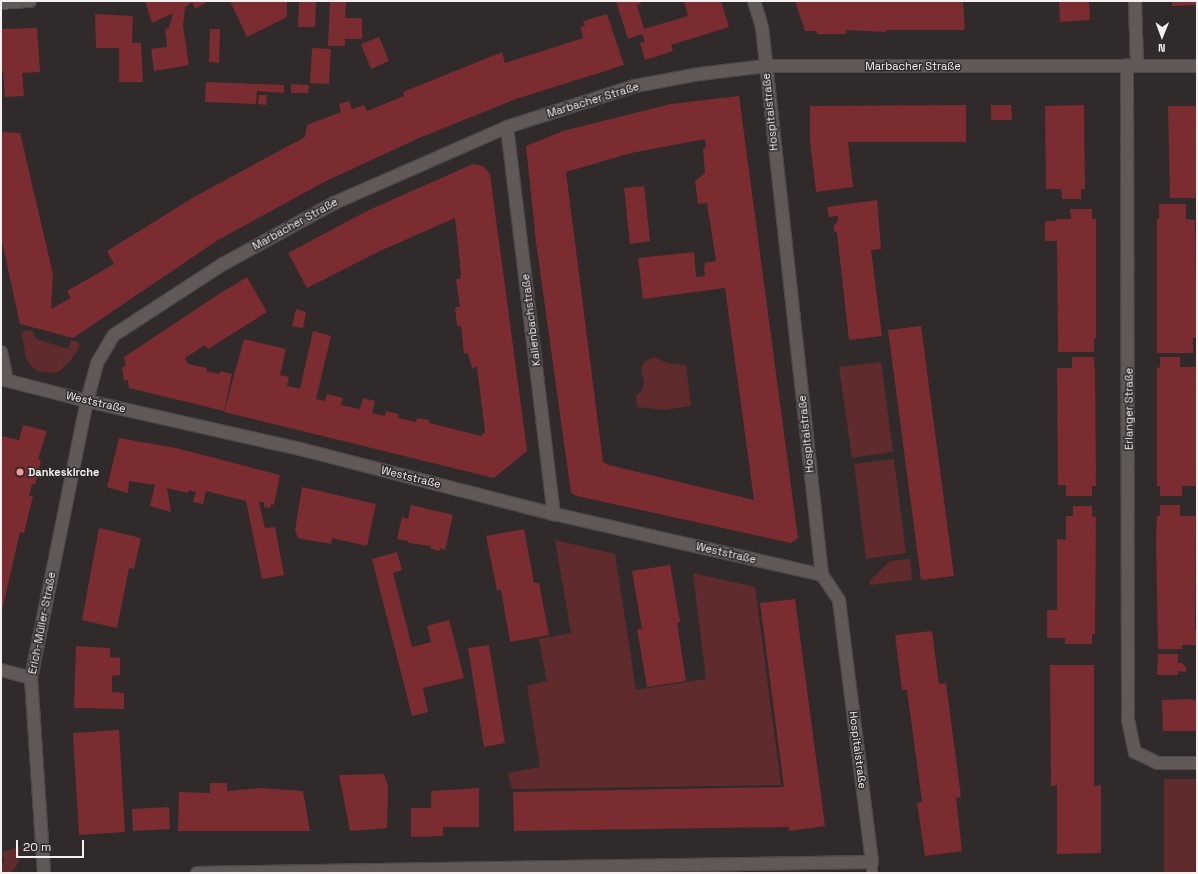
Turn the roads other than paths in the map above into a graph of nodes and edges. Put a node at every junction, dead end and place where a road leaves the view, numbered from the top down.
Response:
1 (30, 1) edge
2 (754, 1) edge
3 (1135, 1) edge
4 (1, 3) edge
5 (1132, 65) junction
6 (766, 66) junction
7 (1197, 66) edge
8 (507, 127) junction
9 (1, 352) edge
10 (4, 379) edge
11 (87, 401) junction
12 (554, 514) junction
13 (822, 575) junction
14 (1, 670) edge
15 (31, 678) junction
16 (1197, 763) edge
17 (872, 867) edge
18 (418, 871) edge
19 (44, 873) edge
20 (197, 873) edge

1 - 4 street
2 - 6 street, Hospitalstraße
3 - 5 street, Erlanger Straße
5 - 6 street, Marbacher Straße
5 - 7 street, Marbacher Straße
5 - 16 street, Erlanger Straße
6 - 8 street, Marbacher Straße
6 - 13 street, Hospitalstraße
8 - 11 street, Marbacher Straße
8 - 12 street, Kallenbachstraße
9 - 10 street
10 - 11 street, Weststraße
11 - 12 street, Weststraße
11 - 15 street, Erich-Müller-Straße
12 - 13 street, Weststraße
13 - 17 street, Hospitalstraße
14 - 15 street
15 - 19 street, Erich-Müller-Straße
17 - 18 street
18 - 20 street

